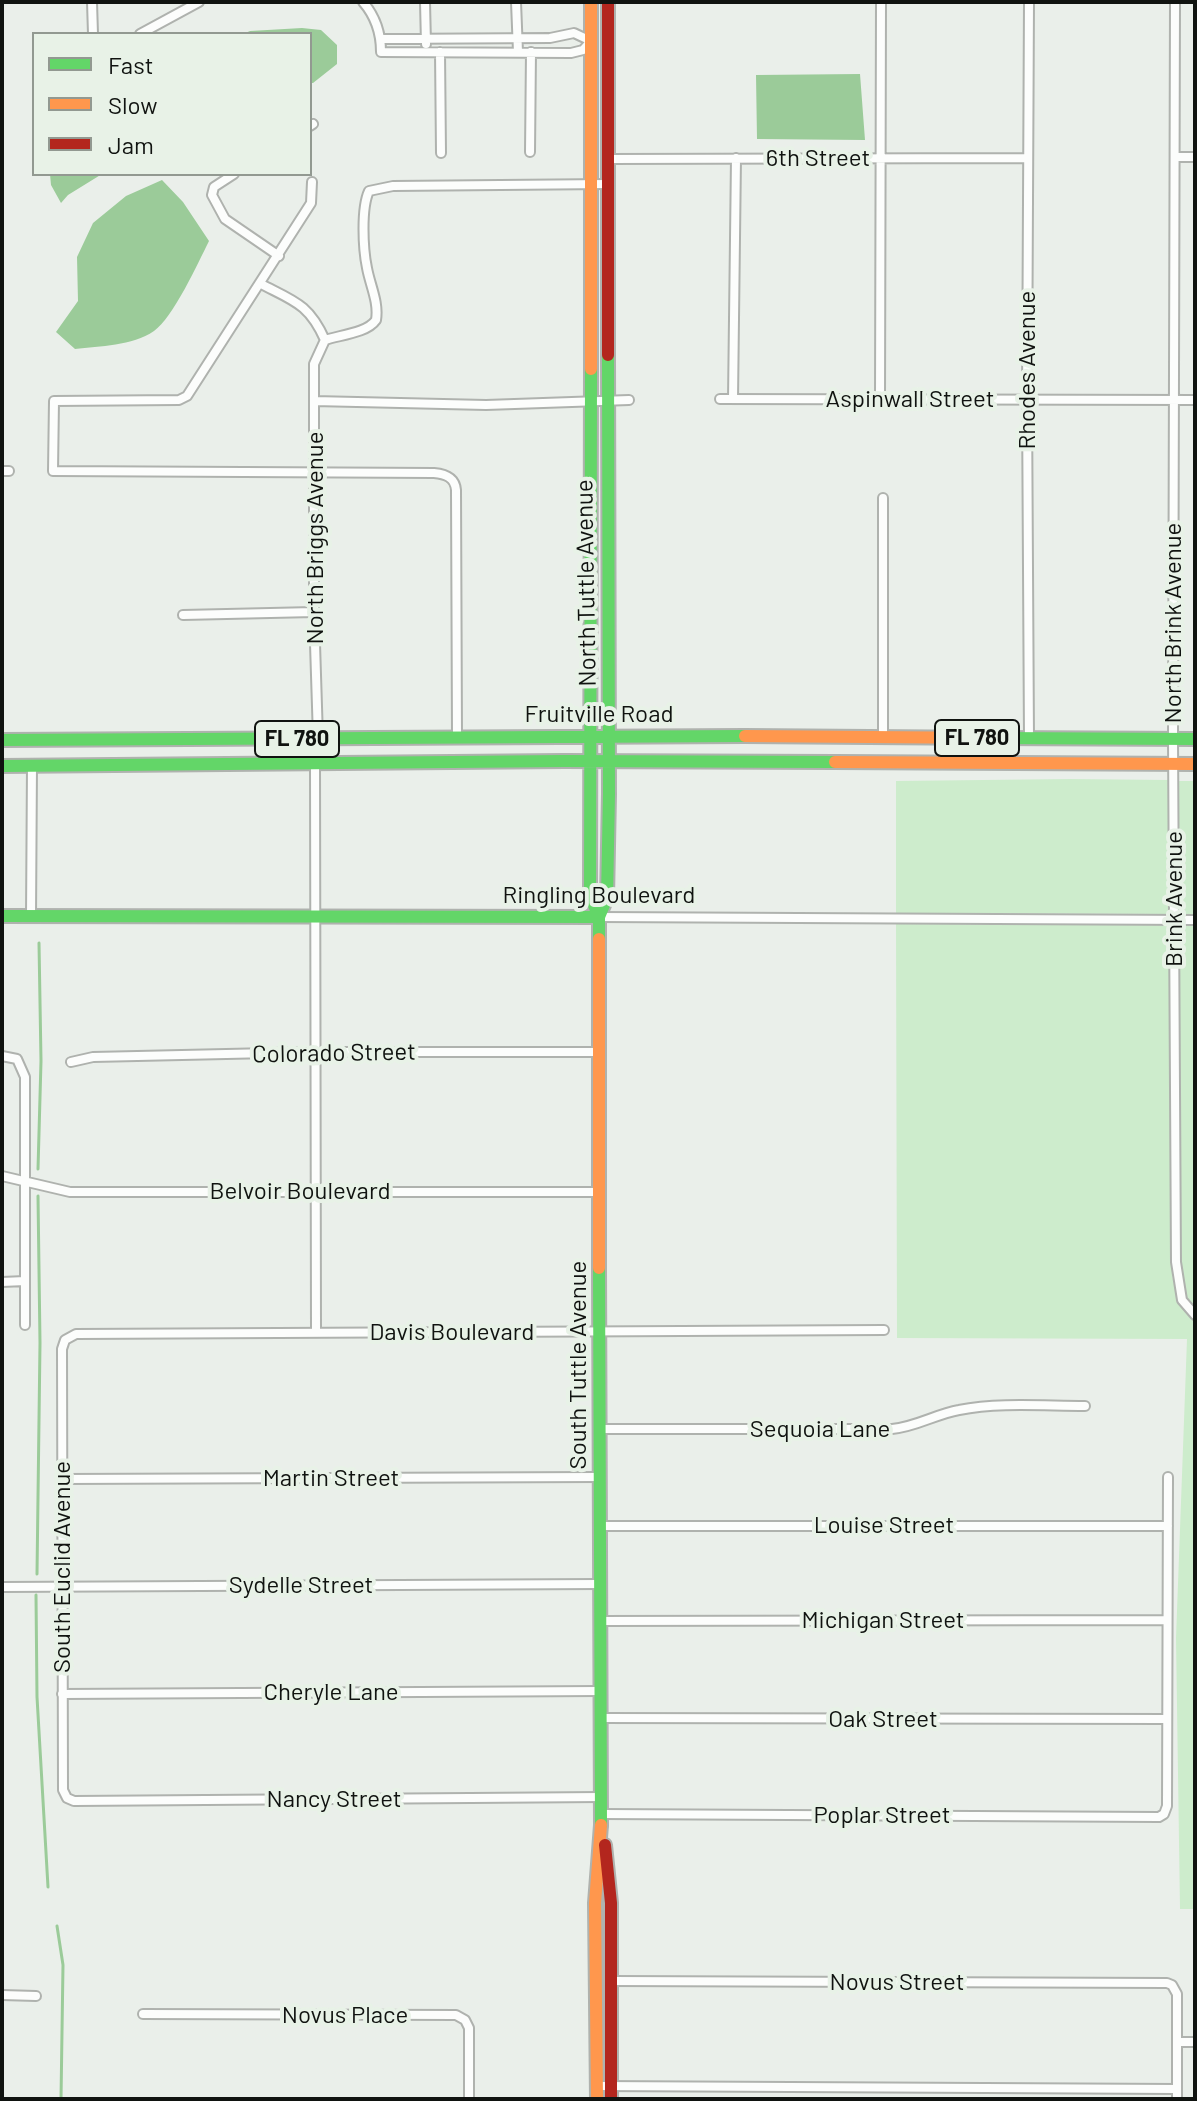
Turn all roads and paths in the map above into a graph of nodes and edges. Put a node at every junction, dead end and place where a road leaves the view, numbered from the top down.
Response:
1 (92, 2) edge
2 (199, 2) edge
3 (363, 2) edge
4 (425, 2) edge
5 (516, 2) edge
6 (591, 2) edge
7 (608, 2) edge
8 (881, 2) edge
9 (1029, 2) edge
10 (1175, 2) edge
11 (93, 32) edge
12 (144, 32) edge
13 (381, 39) junction
14 (518, 39) junction
15 (426, 40) junction
16 (591, 41) junction
17 (440, 52) junction
18 (518, 52) junction
19 (531, 52) junction
20 (427, 53) junction
21 (530, 152) dead end
22 (441, 153) dead end
23 (1176, 157) junction
24 (1195, 157) edge
25 (736, 158) junction
26 (881, 158) junction
27 (1028, 158) junction
28 (608, 159) junction
29 (231, 176) edge
30 (312, 182) dead end
31 (591, 184) junction
32 (608, 184) junction
33 (279, 256) junction
34 (261, 284) junction
35 (325, 340) junction
36 (720, 399) dead end
37 (733, 399) junction
38 (880, 399) junction
39 (1027, 399) junction
40 (590, 400) junction
41 (607, 400) junction
42 (629, 400) dead end
43 (1175, 400) junction
44 (1195, 400) edge
45 (314, 401) junction
46 (314, 472) junction
47 (883, 498) dead end
48 (314, 612) junction
49 (183, 615) dead end
50 (591, 735) junction
51 (457, 736) junction
52 (609, 736) junction
53 (883, 738) junction
54 (318, 739) junction
55 (1029, 739) junction
56 (1173, 739) junction
57 (1195, 739) edge
58 (2, 740) edge
59 (591, 762) junction
60 (609, 762) junction
61 (315, 764) junction
62 (1173, 764) junction
63 (1195, 764) edge
64 (262, 765) junction
65 (2, 766) edge
66 (32, 766) junction
67 (2, 916) edge
68 (31, 916) junction
69 (314, 916) junction
70 (599, 917) junction
71 (1173, 920) junction
72 (1195, 920) edge
73 (315, 1052) junction
74 (599, 1052) junction
75 (2, 1056) edge
76 (71, 1062) dead end
77 (2, 1176) edge
78 (25, 1180) junction
79 (314, 1191) junction
80 (600, 1192) junction
81 (25, 1281) junction
82 (2, 1282) edge
83 (1195, 1315) edge
84 (25, 1325) dead end
85 (884, 1330) dead end
86 (600, 1331) junction
87 (316, 1333) junction
88 (69, 1336) joint
89 (1085, 1406) dead end
90 (600, 1429) junction
91 (600, 1477) junction
92 (1168, 1477) dead end
93 (62, 1479) junction
94 (600, 1526) junction
95 (1168, 1526) junction
96 (600, 1584) junction
97 (2, 1587) edge
98 (62, 1587) junction
99 (1167, 1620) junction
100 (600, 1621) junction
101 (600, 1691) junction
102 (62, 1694) junction
103 (600, 1718) junction
104 (1167, 1719) junction
105 (602, 1797) junction
106 (67, 1798) joint
107 (602, 1814) junction
108 (611, 1981) junction
109 (2, 1995) edge
110 (36, 1996) dead end
111 (143, 2014) dead end
112 (1177, 2042) junction
113 (1195, 2042) edge
114 (612, 2092) edge
115 (597, 2093) edge
116 (1177, 2094) edge
117 (469, 2099) edge

1 - 11 street
2 - 12 street
3 - 13 street
4 - 15 street
5 - 14 street
6 - 16 main road, North Tuttle Avenue
7 - 28 main road, North Tuttle Avenue
8 - 26 street
9 - 27 street, Rhodes Avenue
10 - 23 street, North Brink Avenue
13 - 15 street
13 - 20 street
14 - 15 street
14 - 16 street
14 - 18 street
15 - 20 street
16 - 19 street
16 - 31 main road, North Tuttle Avenue
17 - 18 street
17 - 20 street
17 - 22 street
18 - 19 street
19 - 21 street
23 - 24 street
23 - 43 street, North Brink Avenue
25 - 26 street, 6th Street
25 - 28 street, 6th Street
25 - 37 street
26 - 27 street, 6th Street
26 - 38 street
27 - 39 street, Rhodes Avenue
28 - 32 main road, North Tuttle Avenue
29 - 33 street
30 - 33 street
31 - 32 street
31 - 35 street
31 - 40 main road, North Tuttle Avenue
32 - 41 main road, North Tuttle Avenue
33 - 34 street
34 - 35 street
34 - 46 street
35 - 45 street, North Briggs Avenue
36 - 37 street, Aspinwall Street
37 - 38 street, Aspinwall Street
38 - 39 street, Aspinwall Street
39 - 43 street, Aspinwall Street
39 - 55 street, Rhodes Avenue
40 - 41 street
40 - 45 street
40 - 50 main road, North Tuttle Avenue
41 - 42 street
41 - 52 main road, North Tuttle Avenue
43 - 44 street, Aspinwall Street
43 - 56 street, North Brink Avenue
45 - 46 street, North Briggs Avenue
46 - 48 street, North Briggs Avenue
46 - 51 street
47 - 53 street
48 - 49 street
48 - 54 street, North Briggs Avenue
50 - 51 main road, Fruitville Road / FL 780
50 - 52 main road, Fruitville Road / FL 780
50 - 59 main road, North Tuttle Avenue
51 - 54 main road, Fruitville Road / FL 780
52 - 53 main road, Fruitville Road / FL 780
52 - 60 main road, North Tuttle Avenue
53 - 55 main road, Fruitville Road / FL 780
54 - 58 main road, Fruitville Road / FL 780
54 - 64 main road
55 - 56 main road, Fruitville Road / FL 780
56 - 57 main road, Fruitville Road / FL 780
56 - 62 street, North Brink Avenue
59 - 60 main road, Fruitville Road / FL 780
59 - 61 main road, Fruitville Road / FL 780
59 - 70 main road, North Tuttle Avenue
60 - 62 main road, Fruitville Road / FL 780
60 - 70 main road, North Tuttle Avenue
61 - 64 main road, Fruitville Road / FL 780
61 - 69 street
62 - 63 main road, Fruitville Road / FL 780
62 - 71 street, Brink Avenue
64 - 66 main road, Fruitville Road / FL 780
65 - 66 main road, Fruitville Road / FL 780
66 - 68 street
67 - 68 main road, Ringling Boulevard
68 - 69 main road, Ringling Boulevard
69 - 70 main road, Ringling Boulevard
69 - 73 street
70 - 71 street, Ringling Boulevard
70 - 74 main road, South Tuttle Avenue
71 - 72 street, Ringling Boulevard
71 - 83 street, Brink Avenue
73 - 74 street, Colorado Street
73 - 76 street, Colorado Street
73 - 79 street
74 - 80 main road, South Tuttle Avenue
75 - 78 street
77 - 78 street, Belvoir Boulevard
78 - 79 street, Belvoir Boulevard
78 - 81 street
79 - 80 street, Belvoir Boulevard
79 - 87 street
80 - 86 main road, South Tuttle Avenue
81 - 82 street
81 - 84 street
85 - 86 street, Davis Boulevard
86 - 87 street, Davis Boulevard
86 - 90 main road, South Tuttle Avenue
87 - 88 street, Davis Boulevard
88 - 93 street, South Euclid Avenue
89 - 90 street, Sequoia Lane
90 - 91 main road, South Tuttle Avenue
91 - 93 street, Martin Street
91 - 94 main road, South Tuttle Avenue
92 - 95 street
93 - 98 street, South Euclid Avenue
94 - 95 street, Louise Street
94 - 96 main road, South Tuttle Avenue
95 - 99 street
96 - 98 street, Sydelle Street
96 - 100 main road, South Tuttle Avenue
97 - 98 street, Sydelle Street
98 - 102 street, South Euclid Avenue
99 - 100 street, Michigan Street
99 - 104 street
100 - 101 main road, South Tuttle Avenue
101 - 102 street, Cheryle Lane
101 - 103 main road, South Tuttle Avenue
102 - 106 street, South Euclid Avenue
103 - 104 street, Oak Street
103 - 105 main road, South Tuttle Avenue
104 - 107 street, Poplar Street
105 - 106 street, Nancy Street
105 - 107 main road, South Tuttle Avenue
107 - 108 main road, South Tuttle Avenue
107 - 115 main road, South Tuttle Avenue
108 - 112 street, Novus Street
108 - 114 main road, South Tuttle Avenue
109 - 110 street
111 - 117 street, Novus Place
112 - 113 street
112 - 116 street
114 - 115 street
114 - 116 street

